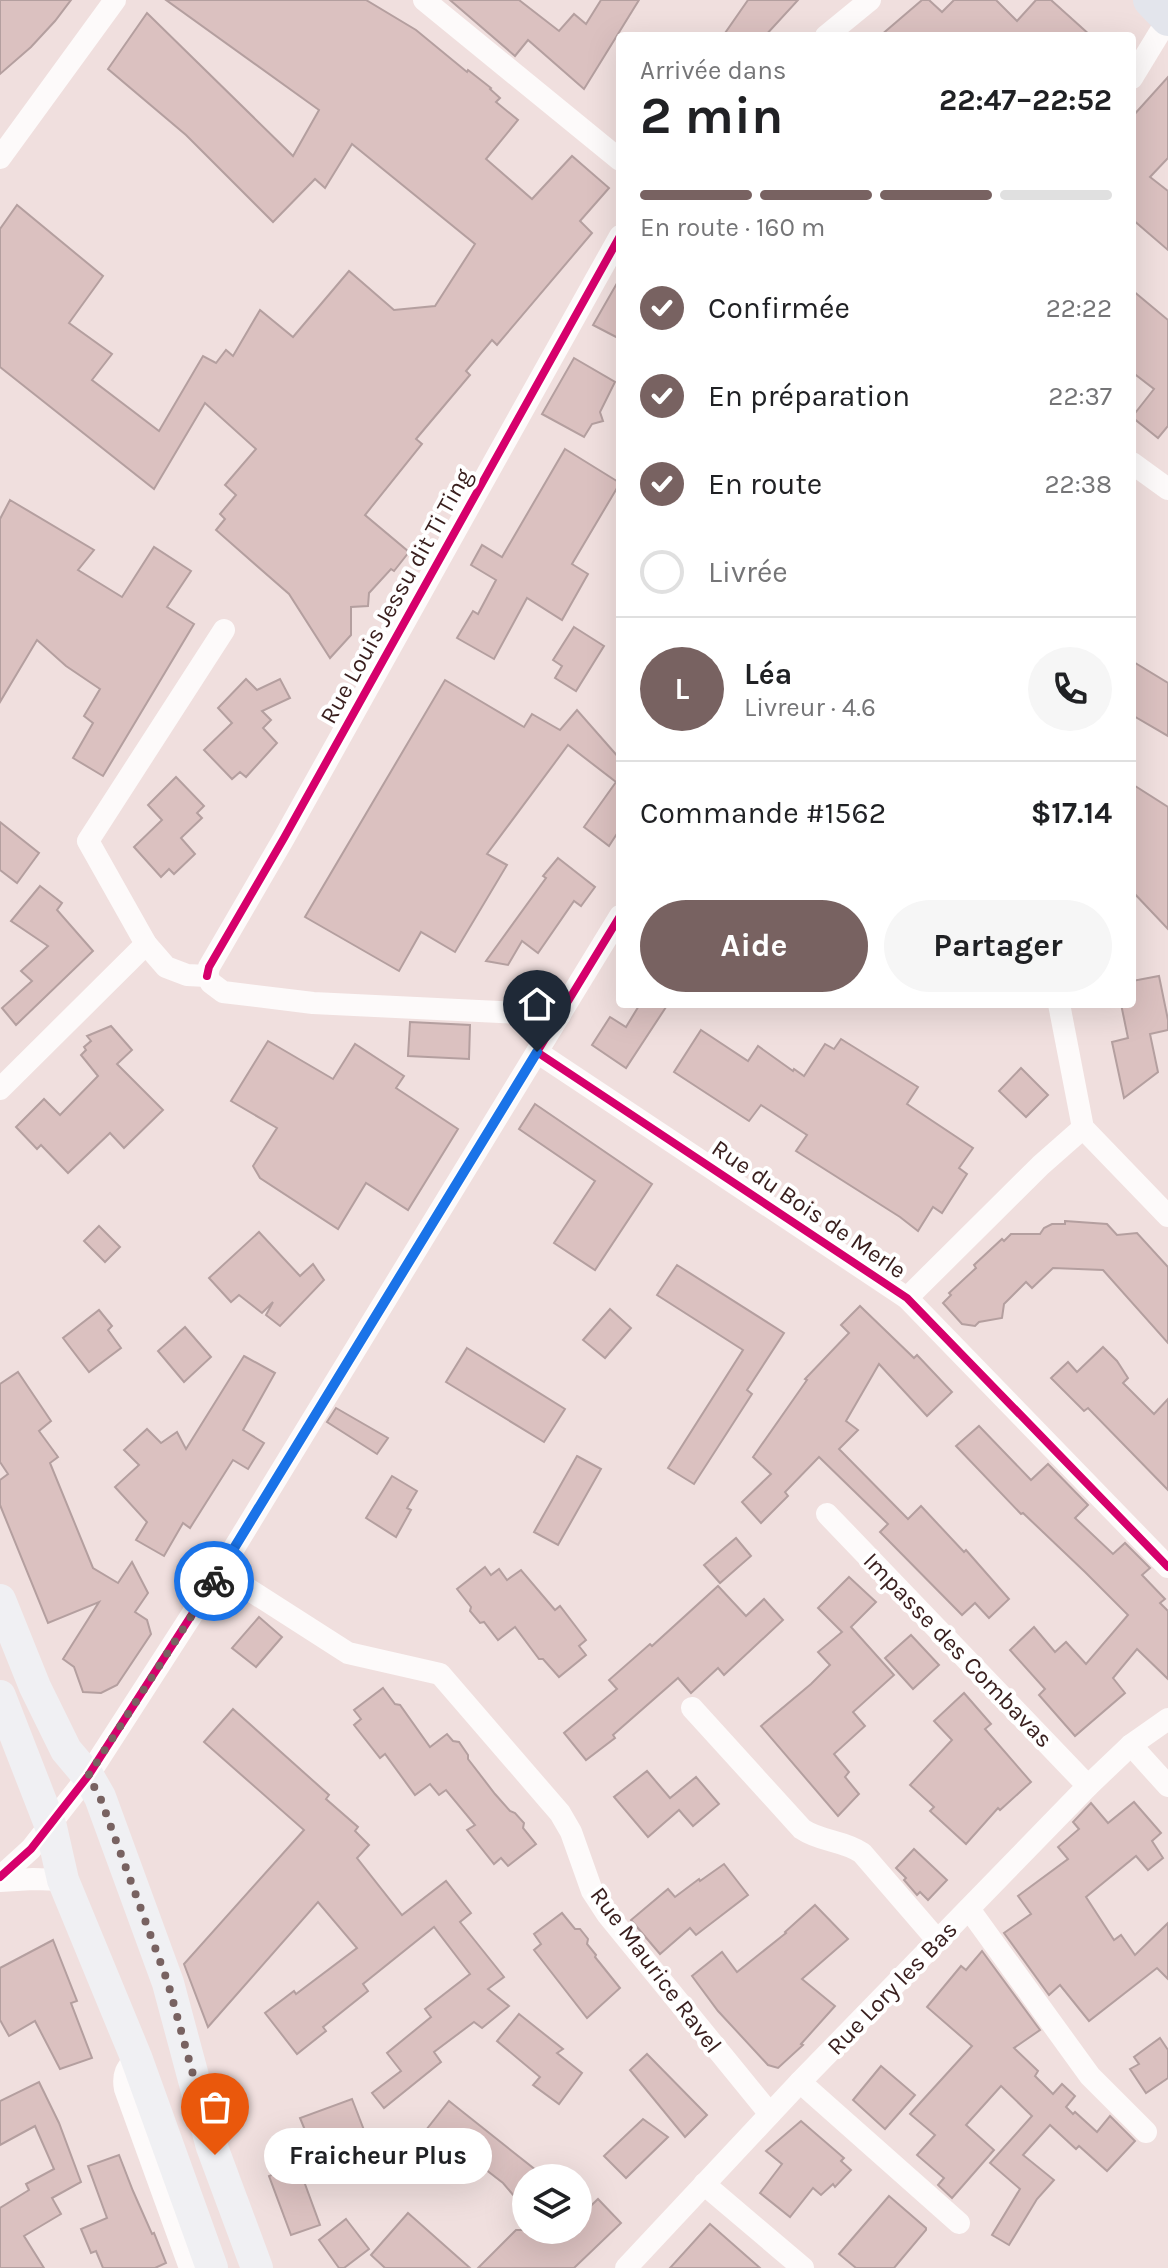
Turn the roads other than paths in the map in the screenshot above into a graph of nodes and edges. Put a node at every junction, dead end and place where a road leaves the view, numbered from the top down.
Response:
1 (115, 0) edge
2 (424, 0) edge
3 (870, 0) edge
4 (1150, 0) edge
5 (1168, 19) edge
6 (831, 32) edge
7 (1136, 71) edge
8 (616, 157) edge
9 (0, 158) edge
10 (616, 243) edge
11 (1136, 466) edge
12 (1168, 489) edge
13 (224, 630) dead end
14 (616, 923) edge
15 (146, 944) junction
16 (207, 976) junction
17 (1060, 1008) edge
18 (560, 1015) junction
19 (537, 1052) junction
20 (0, 1089) edge
21 (1083, 1128) junction
22 (1168, 1216) edge
23 (907, 1298) junction
24 (827, 1514) dead end
25 (1168, 1567) edge
26 (220, 1571) junction
27 (0, 1600) edge
28 (0, 1696) edge
29 (692, 1708) dead end
30 (1168, 1719) edge
31 (1131, 1745) junction
32 (88, 1776) junction
33 (1088, 1786) junction
34 (1168, 1786) edge
35 (51, 1827) junction
36 (0, 1879) edge
37 (63, 1880) junction
38 (969, 1909) junction
39 (938, 1941) junction
40 (136, 2057) junction
41 (800, 2082) junction
42 (770, 2114) junction
43 (1146, 2132) dead end
44 (704, 2184) junction
45 (959, 2223) dead end
46 (190, 2268) edge
47 (212, 2268) edge
48 (257, 2268) edge
49 (626, 2268) edge
50 (803, 2268) edge

1 - 9 street
2 - 8 street
3 - 6 street
4 - 5 main road
5 - 7 street
10 - 16 street, Rue Louis Jessu dit Ti Ting
11 - 12 street
13 - 15 street
14 - 18 street
15 - 16 street
15 - 20 street
16 - 18 street
17 - 21 street
18 - 19 street
19 - 23 street, Rue du Bois de Merle
19 - 26 street
21 - 22 street
21 - 23 street
23 - 25 street, Rue du Bois de Merle
24 - 33 street, Impasse des Combavas
26 - 32 street
26 - 42 street, Rue Maurice Ravel
27 - 32 main road
28 - 35 main road
29 - 39 street
30 - 31 street, Rue Lory les Bas
31 - 33 street, Rue Lory les Bas
31 - 34 street
32 - 35 street
32 - 48 main road
33 - 38 street, Rue Lory les Bas
35 - 36 street
35 - 37 main road
36 - 37 street
37 - 40 main road
38 - 39 street, Rue Lory les Bas
38 - 43 street
39 - 41 street, Rue Lory les Bas
40 - 46 street
40 - 47 main road
41 - 42 street, Rue Lory les Bas
41 - 45 street
42 - 44 street, Rue Lory les Bas
44 - 49 street, Rue Lory les Bas
44 - 50 street

